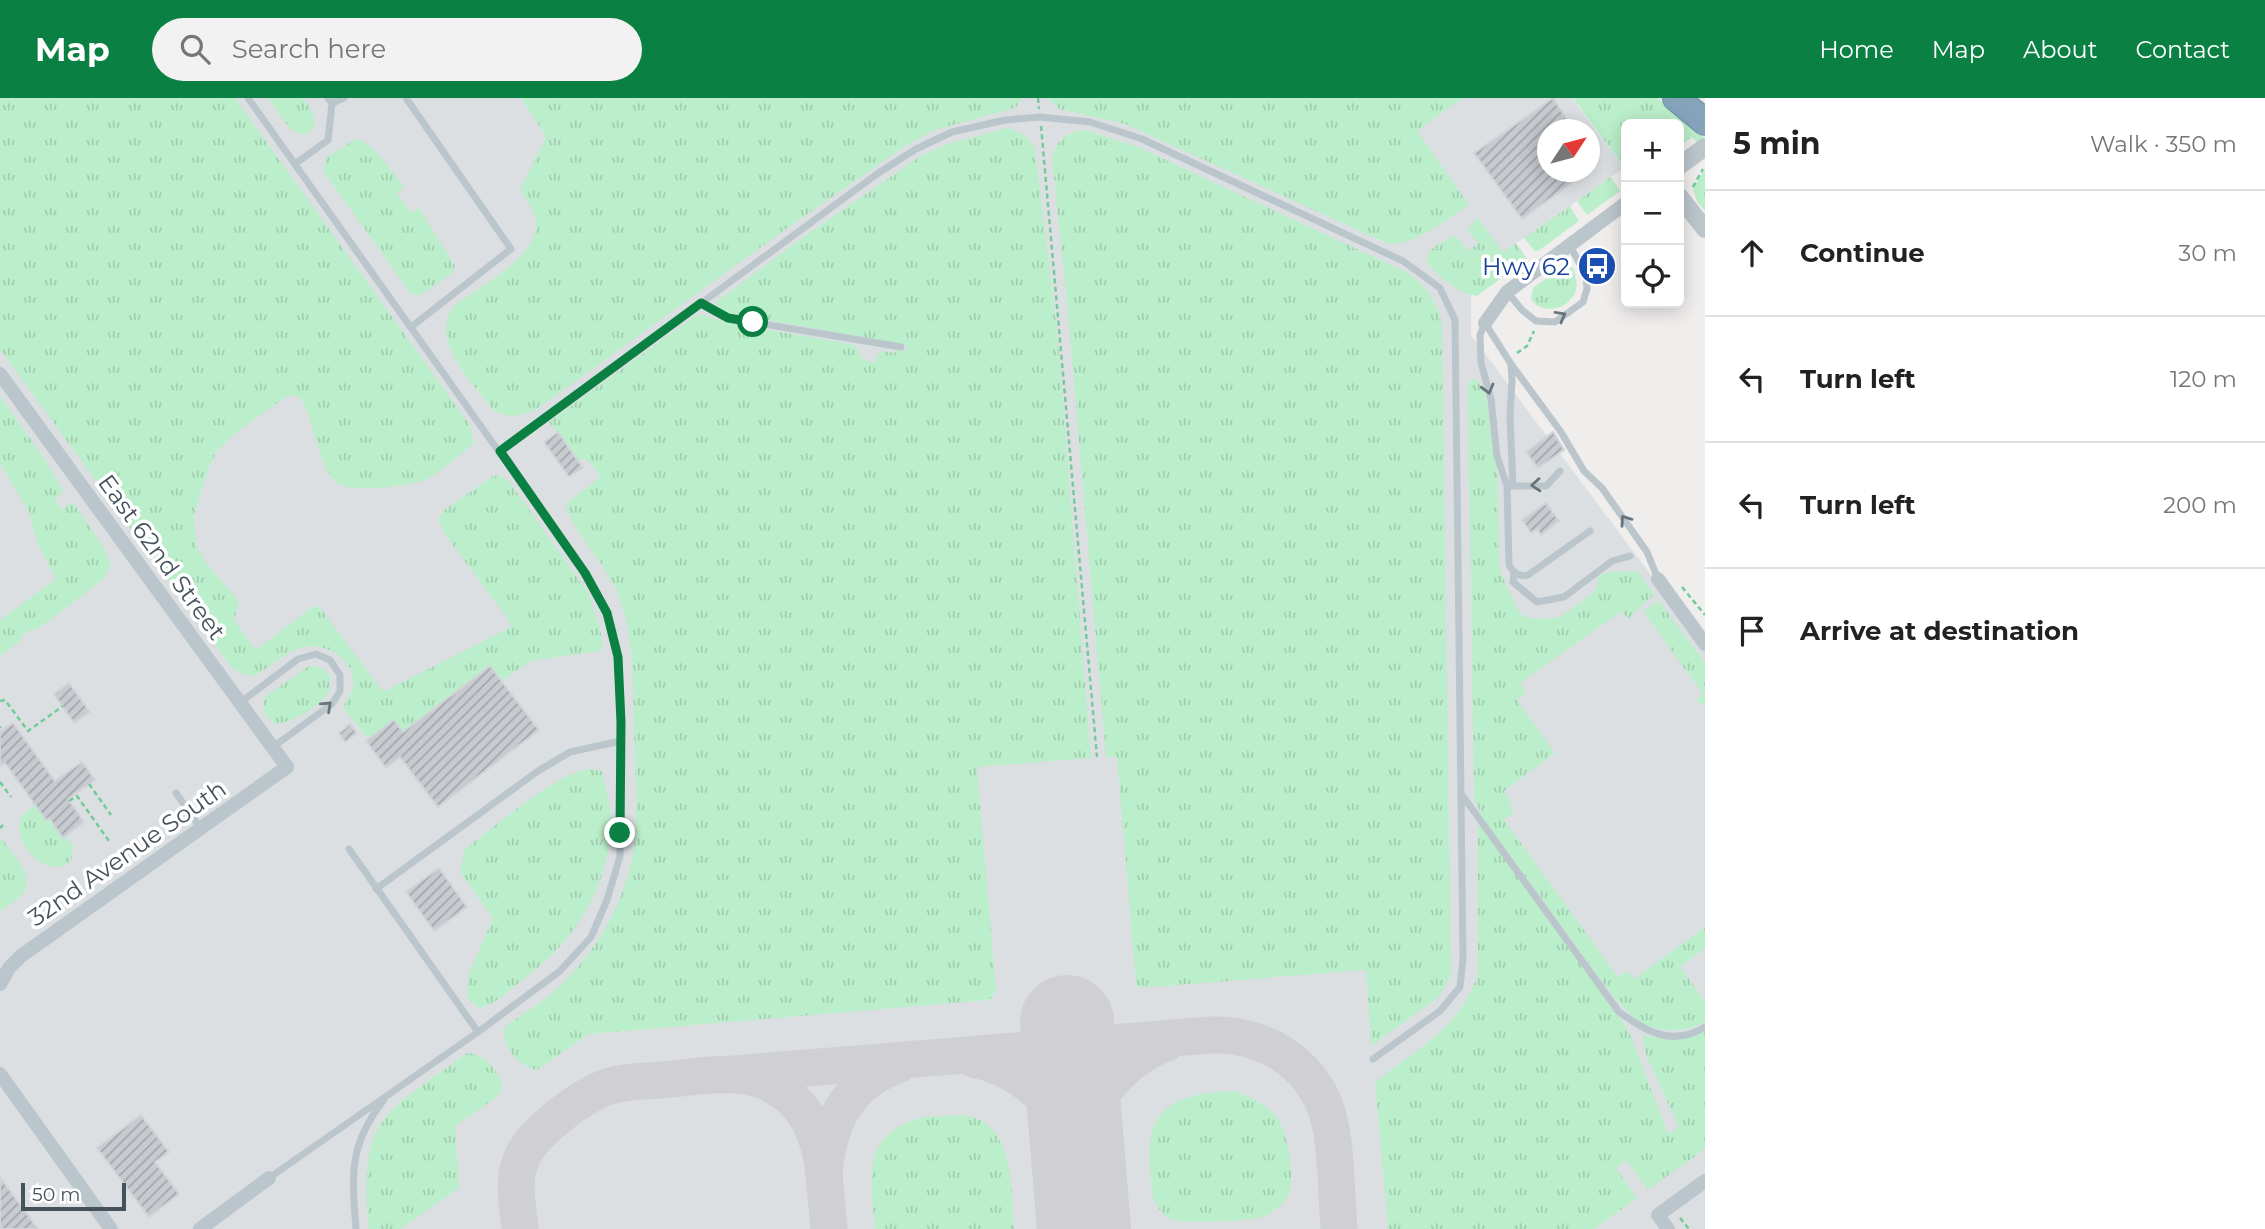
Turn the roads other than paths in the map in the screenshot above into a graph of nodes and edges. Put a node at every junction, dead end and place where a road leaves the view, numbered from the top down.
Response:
1 (248, 98) edge
2 (344, 98) edge
3 (406, 98) edge
4 (1675, 98) edge
5 (330, 101) edge
6 (1705, 122) edge
7 (295, 164) junction
8 (1686, 191) edge
9 (1621, 207) edge
10 (1705, 229) edge
11 (1570, 246) junction
12 (1507, 292) junction
13 (701, 303) junction
14 (1485, 323) junction
15 (411, 327) junction
16 (901, 347) dead end
17 (1511, 364) junction
18 (0, 374) edge
19 (500, 451) junction
20 (1560, 471) dead end
21 (1510, 486) junction
22 (1590, 531) dead end
23 (1630, 556) dead end
24 (1514, 573) junction
25 (1658, 579) joint
26 (1705, 645) edge
27 (241, 702) junction
28 (621, 741) junction
29 (272, 747) junction
30 (287, 768) joint
31 (176, 793) dead end
32 (1462, 796) junction
33 (201, 829) junction
34 (349, 849) dead end
35 (376, 889) junction
36 (0, 984) edge
37 (1705, 1027) edge
38 (478, 1032) junction
39 (1373, 1059) dead end
40 (2, 1079) edge
41 (390, 1093) junction
42 (269, 1178) joint
43 (1705, 1181) edge
44 (111, 1229) edge
45 (200, 1229) edge
46 (356, 1229) edge
47 (1668, 1229) edge

1 - 7 lane
2 - 5 lane
3 - 15 lane
4 - 6 highway
5 - 7 lane
7 - 15 lane
8 - 10 street
9 - 11 street
11 - 12 street
12 -> 11 lane
12 - 14 street
13 - 16 lane
13 - 19 lane
13 - 32 lane
14 - 17 lane
14 -> 21 lane
15 - 19 lane
17 - 21 lane
25 -> 17 lane
18 - 27 street, East 62nd Street
19 - 28 lane
20 -> 21 lane
21 - 24 lane
22 - 24 lane
23 - 24 lane
25 - 26 street
27 - 29 street, East 62nd Street
29 -> 27 lane
28 - 35 lane
28 - 38 lane
29 - 30 street, East 62nd Street
30 - 33 street, 32nd Avenue South
31 - 33 lane
32 - 37 lane
32 - 39 lane
33 - 36 street, 32nd Avenue South
34 - 35 lane
35 - 38 lane
38 - 41 lane
40 - 44 street
41 - 42 lane
41 - 46 lane
42 - 45 street
43 - 47 street

